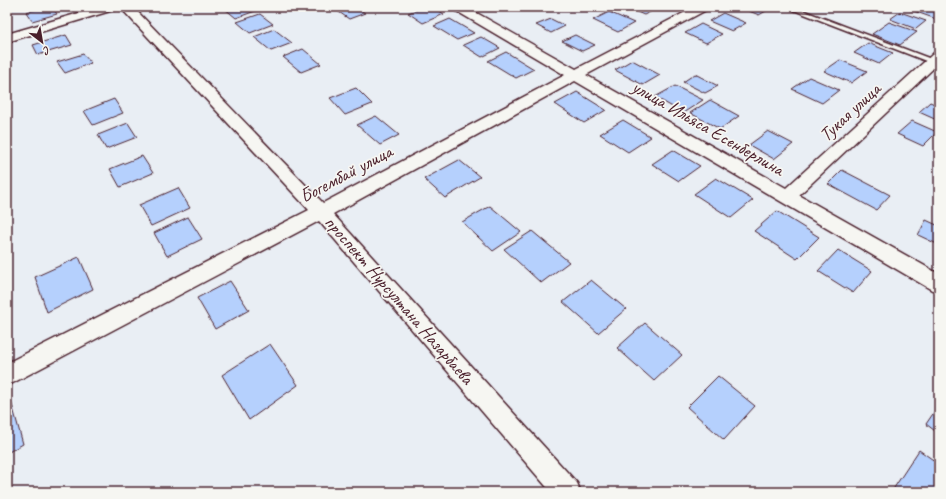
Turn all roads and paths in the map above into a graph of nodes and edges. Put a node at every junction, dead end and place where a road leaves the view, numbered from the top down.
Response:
1 (113, 7) edge
2 (126, 7) edge
3 (457, 7) edge
4 (704, 7) edge
5 (790, 7) edge
6 (7, 38) edge
7 (937, 61) edge
8 (575, 75) junction
9 (788, 197) junction
10 (321, 212) junction
11 (939, 284) edge
12 (7, 375) edge
13 (568, 492) edge

1 - 6 street
2 - 10 street, проспект Нурсултана Назарбаева
3 - 8 street, улица Ильяса Есенберлина
4 - 8 street, Богембай улица
5 - 7 lane
7 - 9 street, Тукая улица
8 - 9 street, улица Ильяса Есенберлина
8 - 10 street, Богембай улица
9 - 11 street, улица Ильяса Есенберлина
10 - 12 street, Богембай улица
10 - 13 street, проспект Нурсултана Назарбаева

